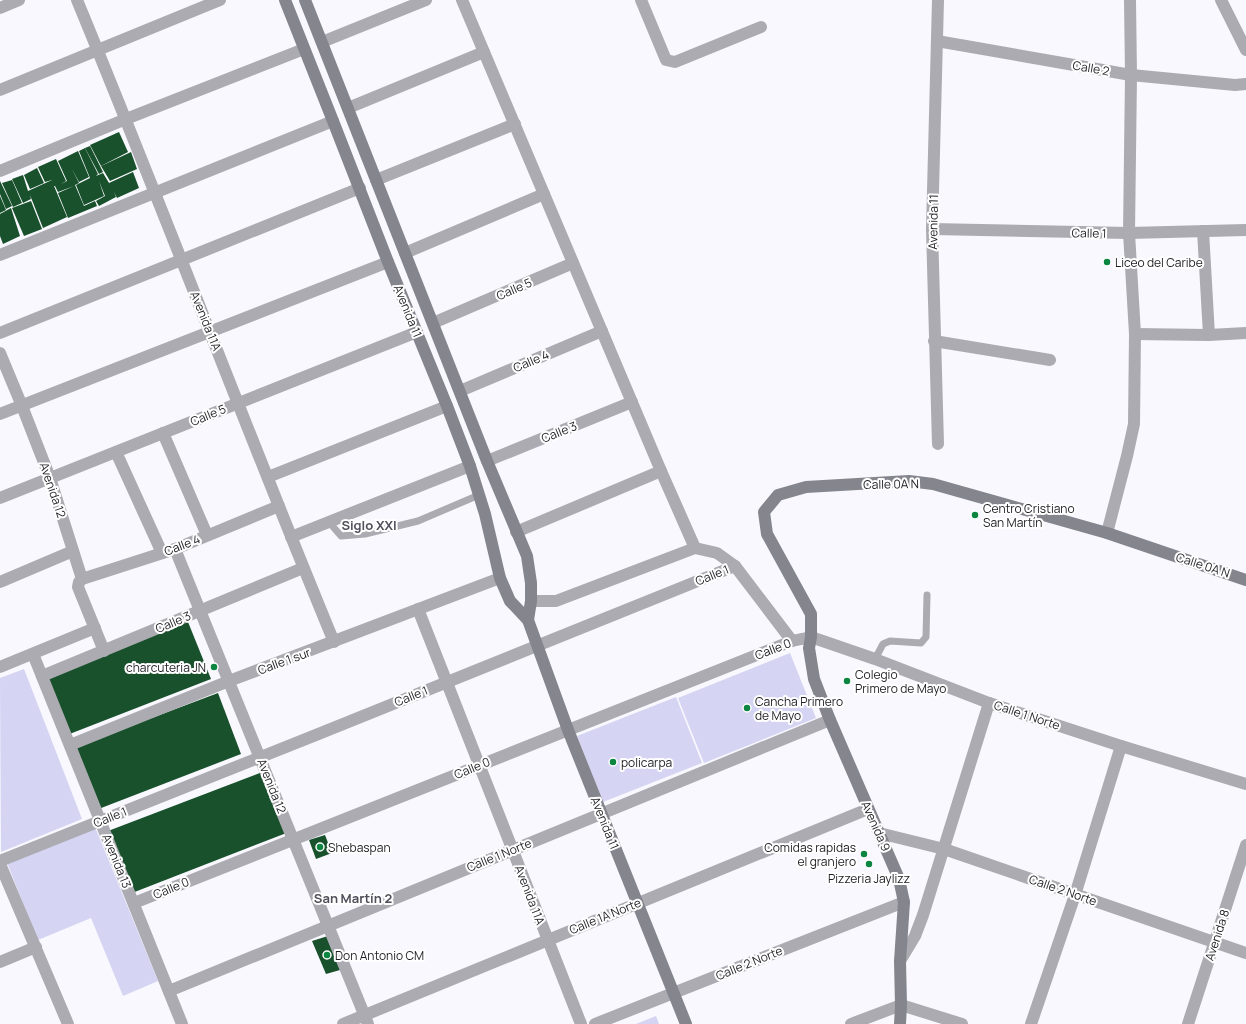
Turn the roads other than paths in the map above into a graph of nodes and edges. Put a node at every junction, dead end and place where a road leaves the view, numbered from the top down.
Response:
1 (19, 0) edge
2 (77, 0) edge
3 (220, 0) edge
4 (285, 0) edge
5 (305, 0) edge
6 (426, 0) edge
7 (462, 0) edge
8 (641, 0) edge
9 (938, 0) edge
10 (1130, 0) edge
11 (1221, 0) edge
12 (0, 8) edge
13 (761, 27) dead end
14 (937, 41) junction
15 (322, 42) junction
16 (304, 48) junction
17 (98, 50) junction
18 (1246, 50) edge
19 (484, 52) junction
20 (1130, 75) junction
21 (1246, 84) edge
22 (0, 90) edge
23 (348, 108) junction
24 (126, 119) junction
25 (333, 120) junction
26 (514, 124) junction
27 (0, 171) edge
28 (376, 180) junction
29 (360, 188) junction
30 (154, 192) junction
31 (544, 194) junction
32 (932, 229) junction
33 (1246, 230) edge
34 (1203, 231) junction
35 (1129, 234) junction
36 (405, 253) junction
37 (0, 255) edge
38 (182, 259) junction
39 (388, 262) junction
40 (573, 264) junction
41 (433, 323) junction
42 (602, 331) junction
43 (210, 332) junction
44 (417, 332) junction
45 (0, 333) edge
46 (1246, 333) edge
47 (1135, 334) junction
48 (1209, 335) junction
49 (934, 341) junction
50 (0, 353) edge
51 (1050, 360) dead end
52 (460, 392) junction
53 (632, 402) junction
54 (239, 403) junction
55 (22, 406) junction
56 (447, 406) junction
57 (0, 414) edge
58 (163, 433) junction
59 (938, 444) dead end
60 (116, 452) junction
61 (487, 461) junction
62 (470, 466) junction
63 (661, 471) junction
64 (268, 477) junction
65 (50, 478) junction
66 (479, 495) junction
67 (0, 498) edge
68 (279, 506) junction
69 (329, 522) junction
70 (516, 532) junction
71 (1107, 533) junction
72 (207, 535) junction
73 (291, 537) junction
74 (175, 548) junction
75 (695, 548) junction
76 (73, 551) junction
77 (162, 553) junction
78 (735, 566) junction
79 (303, 568) junction
80 (500, 578) junction
81 (82, 579) junction
82 (1246, 580) edge
83 (0, 582) edge
84 (927, 595) dead end
85 (531, 601) junction
86 (200, 610) junction
87 (418, 610) junction
88 (528, 620) junction
89 (95, 628) junction
90 (811, 637) junction
91 (792, 641) junction
92 (334, 642) junction
93 (538, 647) junction
94 (104, 651) junction
95 (33, 654) junction
96 (876, 659) junction
97 (0, 667) edge
98 (42, 676) junction
99 (229, 681) junction
100 (446, 682) junction
101 (989, 702) junction
102 (830, 720) junction
103 (568, 730) junction
104 (70, 745) junction
105 (1121, 746) junction
106 (260, 757) junction
107 (479, 765) junction
108 (1246, 784) edge
109 (868, 809) junction
110 (602, 814) junction
111 (100, 821) junction
112 (879, 833) junction
113 (293, 840) junction
114 (1246, 845) edge
115 (944, 849) junction
116 (513, 850) junction
117 (0, 863) edge
118 (1075, 895) junction
119 (904, 902) junction
120 (134, 903) junction
121 (637, 903) junction
122 (328, 926) junction
123 (548, 940) junction
124 (1214, 942) junction
125 (36, 947) junction
126 (1246, 953) edge
127 (900, 961) junction
128 (0, 962) edge
129 (169, 991) junction
130 (673, 993) junction
131 (901, 1005) junction
132 (367, 1020) edge
133 (68, 1024) edge
134 (182, 1024) edge
135 (343, 1024) edge
136 (581, 1024) edge
137 (595, 1024) edge
138 (686, 1024) edge
139 (851, 1024) edge
140 (900, 1024) edge
141 (962, 1024) edge
142 (1031, 1024) edge
143 (1188, 1024) edge

1 - 12 street
2 - 17 street, Avenida 11A
3 - 17 street
4 - 16 street, Avenida 11
5 - 15 street, Avenida 11
6 - 15 street
7 - 19 street
8 - 13 street
9 - 14 street, Avenida 11
10 - 20 street
11 - 18 street
14 - 20 street, Calle 2
14 - 32 street, Avenida 11
15 - 23 street, Avenida 11
16 - 24 street
16 - 25 street, Avenida 11
17 - 22 street
17 - 24 street, Avenida 11A
19 - 23 street
19 - 26 street
20 - 21 street, Calle 2
20 - 35 street
23 - 28 street, Avenida 11
24 - 27 street
24 - 30 street, Avenida 11A
25 - 29 street, Avenida 11
25 - 30 street
26 - 28 street
26 - 31 street
28 - 36 street, Avenida 11
29 - 38 street
29 - 39 street, Avenida 11
30 - 37 street
30 - 38 street, Avenida 11A
31 - 36 street
31 - 40 street
32 - 35 street, Calle 1
32 - 49 street, Avenida 11
33 - 34 street, Calle 1
34 - 35 street, Calle 1
34 - 48 street
35 - 47 street
36 - 41 street, Avenida 11
38 - 43 street, Avenida 11A
38 - 45 street
39 - 43 street
39 - 44 street, Avenida 11
40 - 41 street, Calle 5
40 - 42 street
41 - 52 street, Avenida 11
42 - 52 street, Calle 4
42 - 53 street
43 - 54 street, Avenida 11A
43 - 55 street
44 - 54 street, Calle 5
44 - 56 street, Avenida 11
46 - 48 street
47 - 48 street
47 - 71 street
49 - 51 street
49 - 59 street, Avenida 11
50 - 55 street, Avenida 12
52 - 61 street, Avenida 11
53 - 61 street, Calle 3
53 - 63 street
54 - 58 street, Calle 5
54 - 64 street, Avenida 11A
55 - 57 street
55 - 65 street, Avenida 12
56 - 62 street, Avenida 11
56 - 64 street
58 - 60 street, Calle 5
58 - 72 street
60 - 65 street, Calle 5
60 - 77 street
61 - 70 street, Avenida 11
62 - 66 street, Avenida 11
62 - 69 street
63 - 70 street
63 - 75 street
64 - 68 street, Avenida 11A
65 - 67 street, Calle 5
65 - 76 street, Avenida 12
66 - 69 lane
66 - 80 street, Avenida 11
68 - 72 street, Calle 4
68 - 73 street, Avenida 11A
69 - 73 street
70 - 85 street, Avenida 11
71 - 82 street, Calle 0A N
71 - 90 street, Calle 0A N
72 - 74 street, Calle 4
73 - 79 street, Avenida 11A
74 - 77 street, Calle 4
74 - 86 street, Avenida 12
75 - 78 street
75 - 85 street
76 - 81 street, Avenida 12
76 - 83 street
77 - 81 street, Calle 4
78 - 91 street, Calle 1
78 - 93 street, Calle 1
79 - 86 street, Calle 3
79 - 92 street, Avenida 11A
80 - 87 street, Calle 1 sur
80 - 88 street, Avenida 11
81 - 89 street, Avenida 12
84 - 96 lane
85 - 88 street, Avenida 11
86 - 94 street, Calle 3
86 - 99 street, Avenida 12
87 - 92 street, Calle 1 sur
87 - 100 street, Avenida 11A
88 - 93 street, Avenida 11
89 - 94 street, Avenida 12
89 - 95 street
90 - 91 street, Calle 0
90 - 96 street, Calle 1 Norte
90 - 102 street, Avenida 9
91 - 103 street, Calle 0
92 - 99 street, Calle 1 sur
93 - 100 street, Calle 1
93 - 103 street, Avenida 11
94 - 98 street, Calle 3
95 - 97 street
95 - 98 street, Avenida 13
96 - 101 street, Calle 1 Norte
98 - 104 street, Avenida 13
99 - 104 street, Calle 1 sur
99 - 106 street, Avenida 12
100 - 106 street, Calle 1
100 - 107 street, Avenida 11A
101 - 105 street, Calle 1 Norte
101 - 115 street
102 - 109 street, Avenida 9
102 - 110 street, Calle 1 Norte
103 - 107 street, Calle 0
103 - 110 street, Avenida 11
104 - 111 street, Avenida 13
105 - 108 street, Calle 1 Norte
105 - 118 street
106 - 111 street, Calle 1
106 - 113 street, Avenida 12
107 - 113 street, Calle 0
107 - 116 street, Avenida 11A
109 - 112 street, Avenida 9
109 - 121 street, Calle 1A Norte
110 - 116 street, Calle 1 Norte
110 - 121 street, Avenida 11
111 - 117 street, Calle 1
111 - 120 street, Avenida 13
112 - 115 street, Calle 2 Norte
112 - 119 street, Avenida 9
113 - 120 street, Calle 0
113 - 122 street, Avenida 12
114 - 124 street, Avenida 8
115 - 118 street, Calle 2 Norte
115 - 127 street
116 - 122 street, Calle 1 Norte
116 - 123 street, Avenida 11A
117 - 125 street
118 - 124 street, Calle 2 Norte
118 - 142 street
119 - 127 street, Avenida 9
119 - 130 street, Calle 2 Norte
120 - 129 street, Avenida 13
121 - 123 street, Calle 1A Norte
121 - 130 street, Avenida 11
122 - 129 street, Calle 1 Norte
122 - 132 street, Avenida 12
123 - 132 street, Calle 1A Norte
123 - 136 street, Avenida 11A
124 - 126 street, Calle 2 Norte
124 - 143 street, Avenida 8
125 - 128 street
125 - 133 street
127 - 131 street, Avenida 9
129 - 134 street, Avenida 13
130 - 137 street, Calle 2 Norte
130 - 138 street, Avenida 11
131 - 139 street
131 - 140 street, Avenida 9
131 - 141 street
132 - 135 street, Calle 1A Norte

